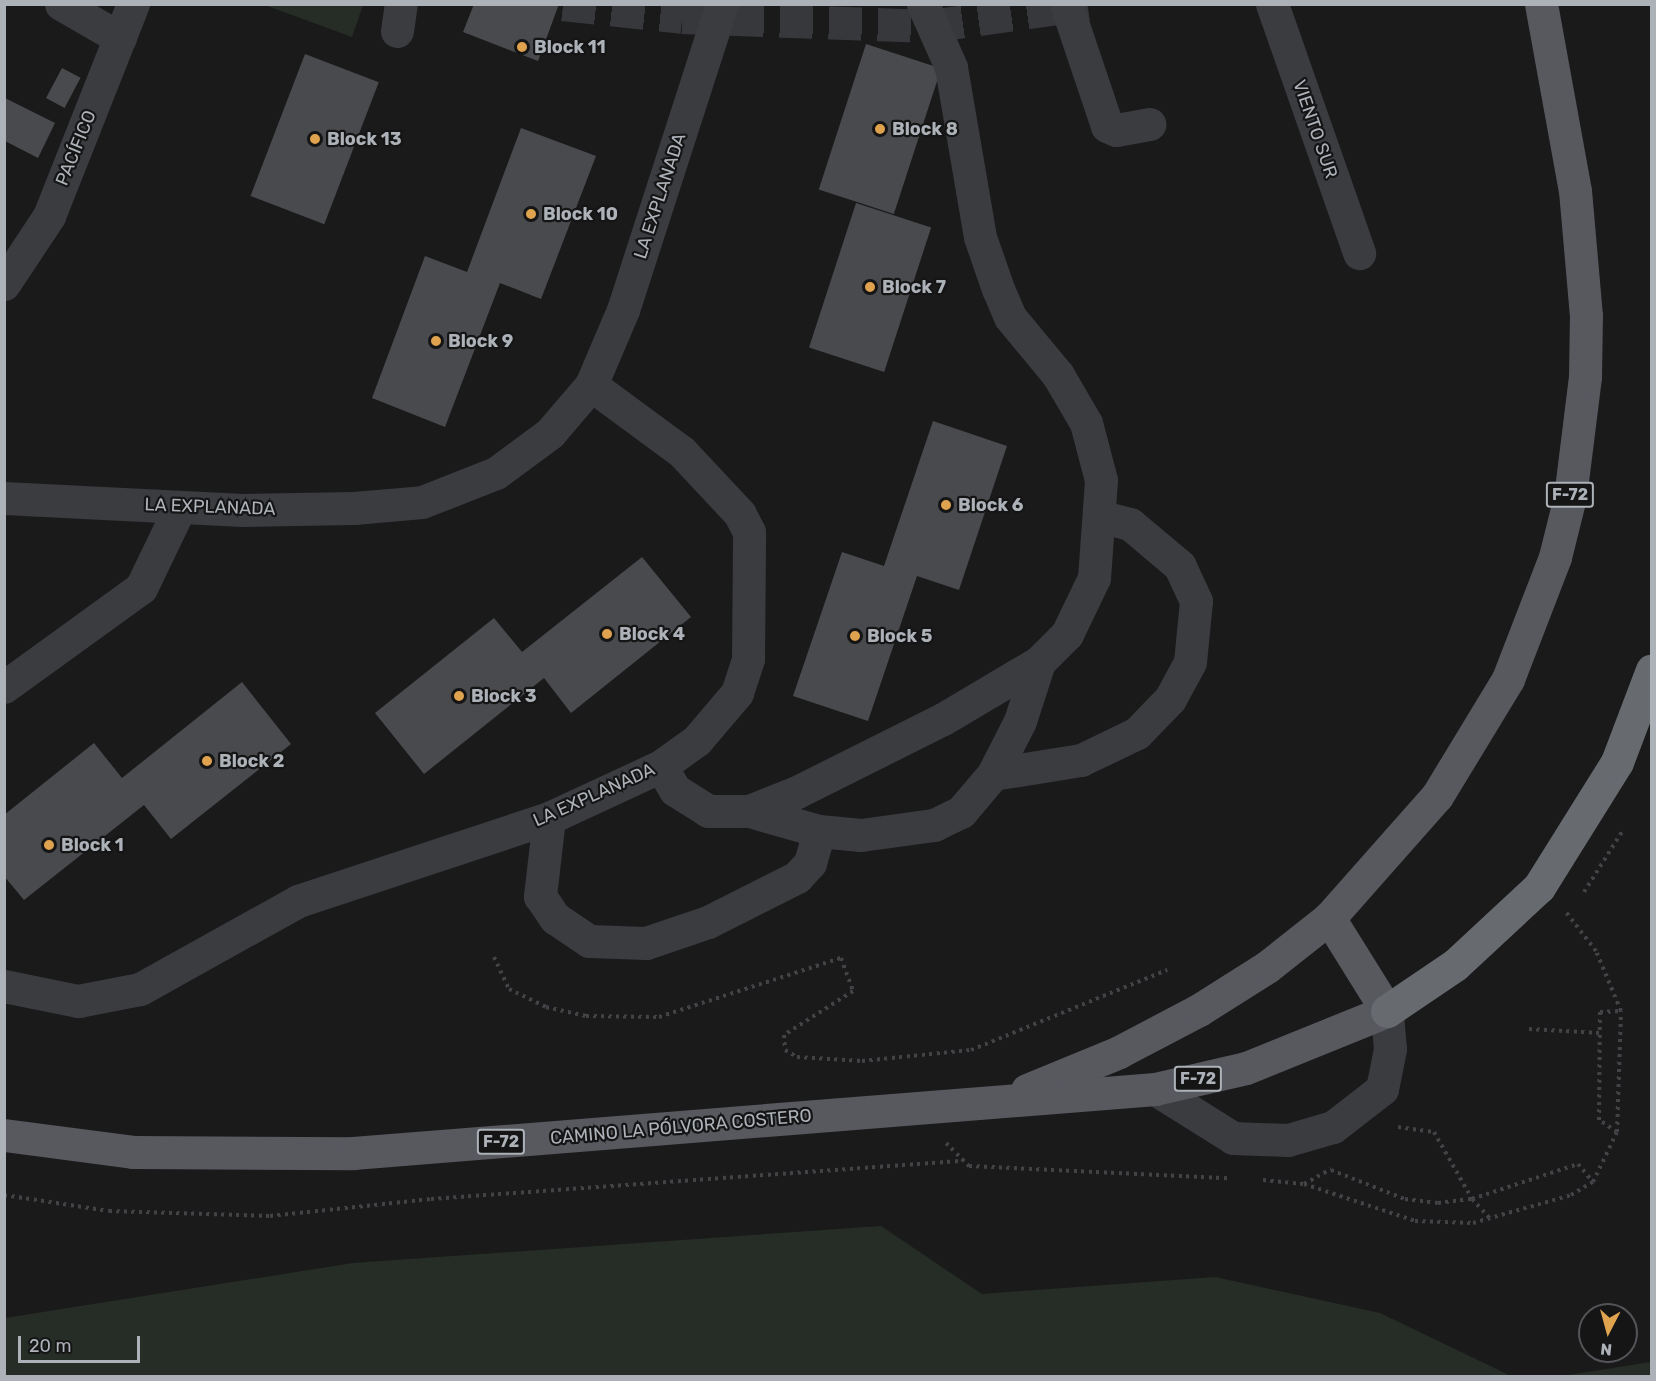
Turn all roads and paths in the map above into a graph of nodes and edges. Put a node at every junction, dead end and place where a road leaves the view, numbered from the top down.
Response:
1 (61, 4) edge
2 (133, 4) edge
3 (722, 4) edge
4 (923, 4) edge
5 (1066, 4) edge
6 (1272, 4) edge
7 (1541, 4) edge
8 (120, 38) junction
9 (1149, 124) dead end
10 (1359, 253) dead end
11 (4, 284) edge
12 (591, 386) junction
13 (7, 496) edge
14 (180, 507) junction
15 (1101, 516) junction
16 (1039, 662) junction
17 (1652, 670) edge
18 (4, 687) edge
19 (661, 766) junction
20 (993, 774) junction
21 (749, 811) junction
22 (549, 818) junction
23 (819, 831) junction
24 (1329, 918) junction
25 (494, 957) dead end
26 (1167, 970) dead end
27 (4, 986) edge
28 (1387, 1011) junction
29 (1622, 1011) dead end
30 (1529, 1029) dead end
31 (1600, 1034) junction
32 (1155, 1089) junction
33 (998, 1100) junction
34 (1386, 1130) dead end
35 (1617, 1132) dead end
36 (4, 1135) edge
37 (961, 1161) dead end
38 (1340, 1163) dead end
39 (1331, 1170) junction
40 (1593, 1182) dead end
41 (1304, 1184) dead end
42 (4, 1195) edge
43 (1472, 1199) junction
44 (1490, 1218) dead end

1 - 8 street
2 - 8 street, PACÍFICO
3 - 12 street, LA EXPLANADA
4 - 15 street
5 - 9 street
6 - 10 street, VIENTO SUR
7 - 24 main road, CAMINO LA PÓLVORA COSTERO / F-72
8 - 11 street, PACÍFICO
12 - 14 street, LA EXPLANADA
12 - 19 street, LA EXPLANADA
13 - 14 street, LA EXPLANADA
14 - 18 street
15 - 16 street
15 - 20 street
16 - 20 street
16 - 21 street
17 - 28 highway
19 - 21 street
19 - 22 street, LA EXPLANADA
20 - 23 street
21 - 23 street
22 - 23 street
22 - 27 street, LA EXPLANADA
24 - 28 main road
24 - 33 main road, CAMINO LA PÓLVORA COSTERO / F-72
25 - 26 path
28 - 32 main road, CAMINO LA PÓLVORA COSTERO / F-72
28 - 32 street
29 - 31 path
30 - 31 path
31 - 35 path
32 - 33 main road, CAMINO LA PÓLVORA COSTERO / F-72
33 - 36 main road, CAMINO LA PÓLVORA COSTERO / F-72
34 - 43 path
37 - 42 path
38 - 39 path
39 - 41 path
39 - 43 path
40 - 43 path
43 - 44 path

